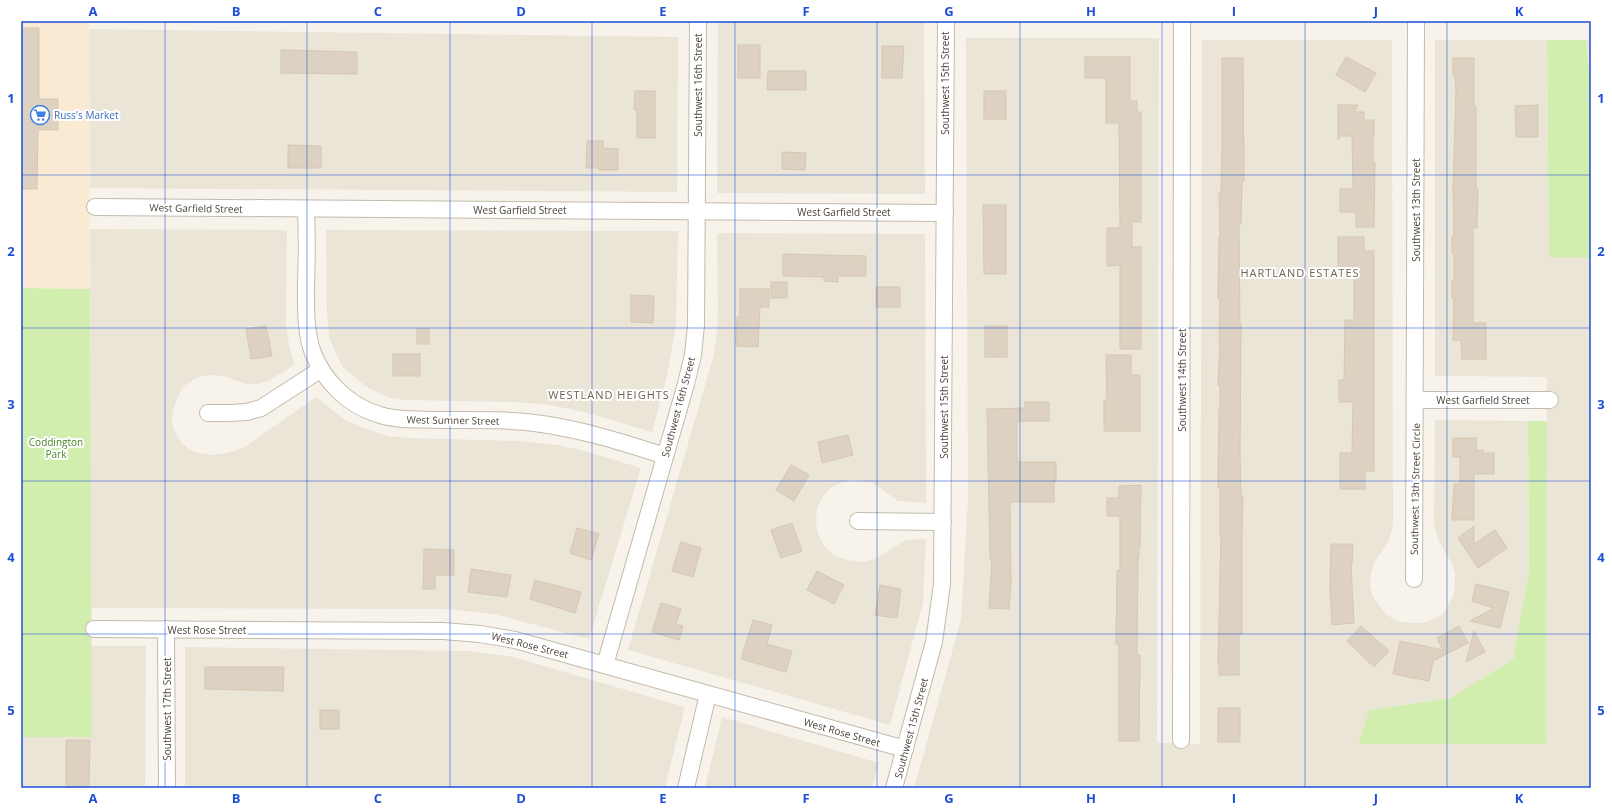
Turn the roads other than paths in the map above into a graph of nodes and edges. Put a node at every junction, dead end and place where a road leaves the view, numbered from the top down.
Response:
1 (698, 21) edge
2 (946, 21) edge
3 (1182, 21) edge
4 (1416, 21) edge
5 (95, 207) dead end
6 (306, 209) junction
7 (698, 212) junction
8 (945, 213) junction
9 (320, 370) junction
10 (1415, 400) junction
11 (1550, 400) dead end
12 (208, 413) dead end
13 (665, 456) junction
14 (858, 521) dead end
15 (943, 522) junction
16 (1414, 579) dead end
17 (94, 629) dead end
18 (166, 629) junction
19 (605, 665) junction
20 (708, 694) junction
21 (1181, 740) dead end
22 (905, 749) junction
23 (167, 788) edge
24 (686, 788) edge
25 (894, 788) edge

1 - 7 street, Southwest 16th Street
2 - 8 street, Southwest 15th Street
3 - 21 street, Southwest 14th Street
4 - 10 street, Southwest 13th Street
5 - 6 street, West Garfield Street
6 - 7 street, West Garfield Street
6 - 9 street, West Sumner Street
7 - 8 street, West Garfield Street
7 - 13 street, Southwest 16th Street
8 - 15 street, Southwest 15th Street
9 - 12 street
9 - 13 street, West Sumner Street
10 - 11 street, West Garfield Street
10 - 16 street, Southwest 13th Street Circle
13 - 19 street, Southwest 16th Street
14 - 15 street
15 - 22 street, Southwest 15th Street
17 - 18 street, West Rose Street
18 - 19 street, West Rose Street
18 - 23 street, Southwest 17th Street
19 - 20 street, West Rose Street
20 - 22 street, West Rose Street
20 - 24 street
22 - 25 street, Southwest 15th Street

